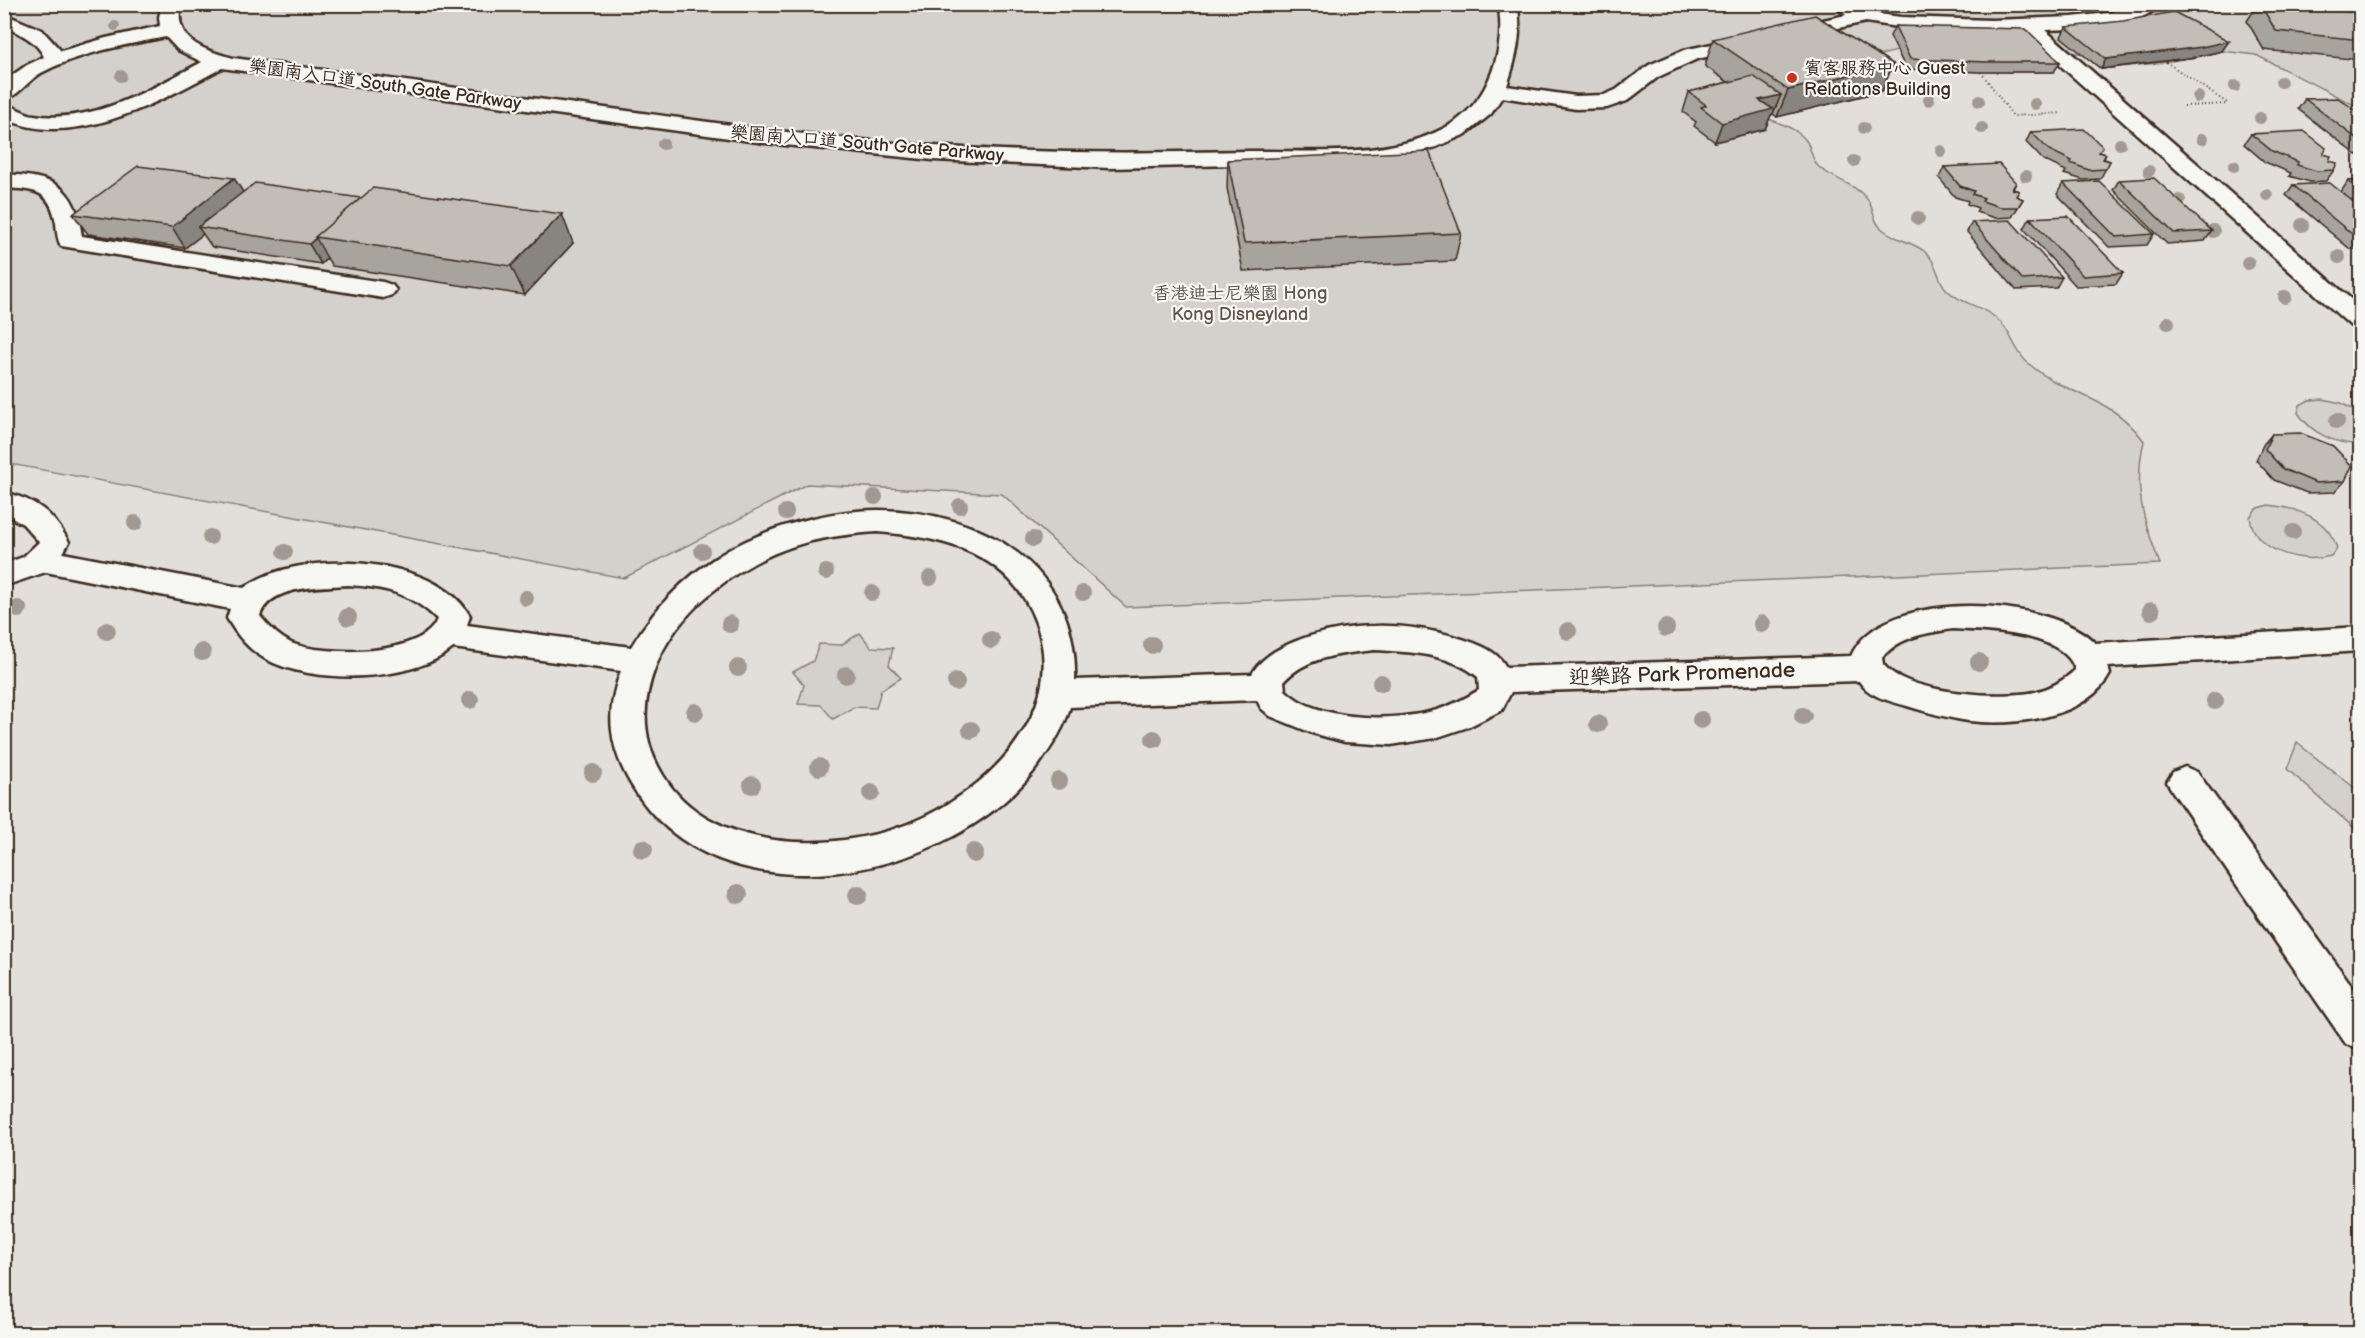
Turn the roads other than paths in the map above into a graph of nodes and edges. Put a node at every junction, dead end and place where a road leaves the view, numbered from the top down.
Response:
1 (172, 4) edge
2 (1507, 4) edge
3 (1841, 4) edge
4 (2151, 4) edge
5 (1867, 16) junction
6 (4, 20) edge
7 (2028, 26) junction
8 (171, 30) junction
9 (56, 60) junction
10 (219, 61) junction
11 (1495, 90) junction
12 (4, 94) edge
13 (4, 110) edge
14 (4, 181) edge
15 (383, 290) dead end
16 (2361, 320) edge
17 (4, 502) edge
18 (41, 560) junction
19 (4, 575) edge
20 (250, 601) junction
21 (448, 635) junction
22 (2361, 639) edge
23 (2089, 656) junction
24 (639, 661) junction
25 (1867, 668) junction
26 (1496, 680) junction
27 (1267, 687) junction
28 (1057, 694) junction
29 (2185, 782) dead end
30 (2361, 1030) edge

1 - 8 street
2 - 11 street, 樂園南入口道 South Gate Parkway
3 - 5 street
4 - 7 street
5 - 7 street
5 - 11 street
6 - 9 street
7 - 16 street
8 - 9 street
8 - 10 street, 樂園南入口道 South Gate Parkway
9 - 12 street
10 - 11 street, 樂園南入口道 South Gate Parkway
10 - 13 street
14 - 15 street
17 - 18 street
18 - 19 street
18 - 20 street
20 - 21 street
20 - 21 street
21 - 24 street
22 - 23 street
23 - 25 street
23 - 25 street
24 - 28 street
24 - 28 street
25 - 26 street, 迎樂路 Park Promenade
26 - 27 street
26 - 27 street
27 - 28 street
29 - 30 street

